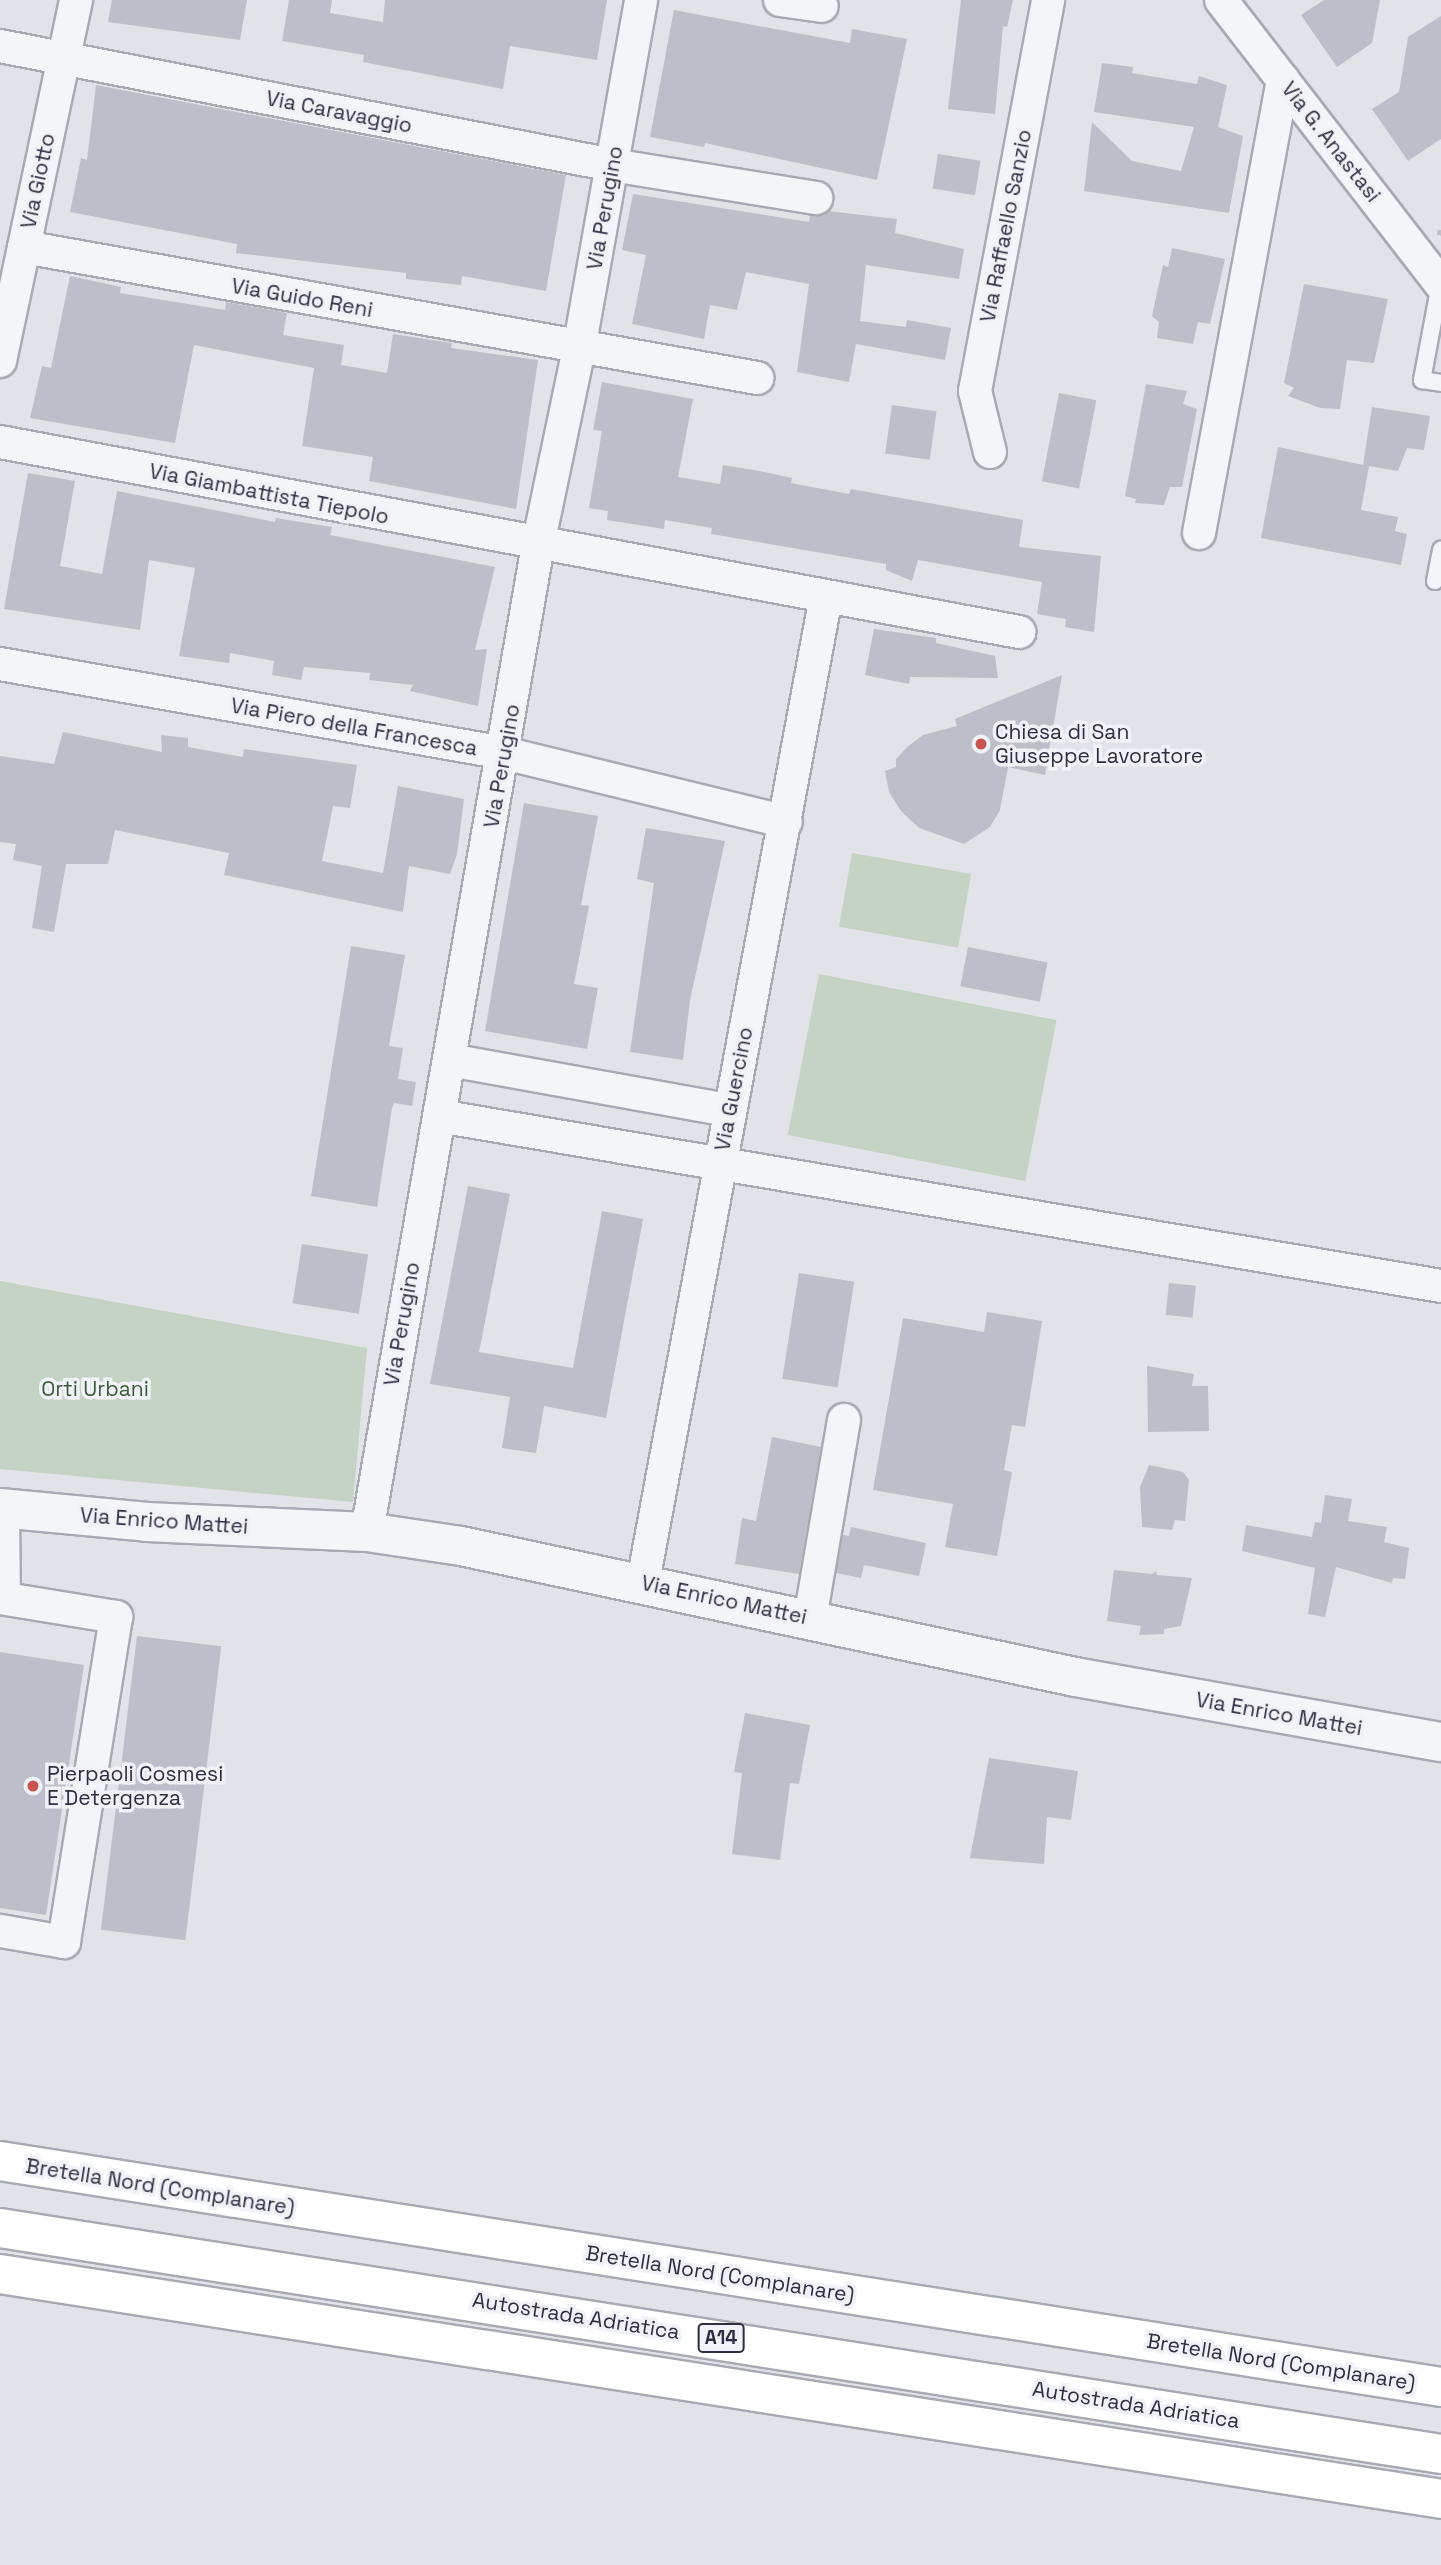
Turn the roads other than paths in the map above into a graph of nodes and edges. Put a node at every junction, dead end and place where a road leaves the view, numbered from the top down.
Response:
1 (76, 0) edge
2 (641, 0) edge
3 (780, 0) edge
4 (1048, 0) edge
5 (1221, 0) edge
6 (822, 6) dead end
7 (0, 46) edge
8 (65, 58) junction
9 (1283, 80) junction
10 (612, 165) junction
11 (816, 198) dead end
12 (24, 247) junction
13 (1440, 284) edge
14 (579, 349) junction
15 (0, 361) edge
16 (757, 378) dead end
17 (1441, 383) edge
18 (0, 442) edge
19 (990, 452) dead end
20 (1199, 533) dead end
21 (538, 545) junction
22 (1441, 550) edge
23 (1435, 581) dead end
24 (826, 597) junction
25 (1019, 632) dead end
26 (0, 664) edge
27 (504, 754) junction
28 (786, 822) junction
29 (450, 1060) junction
30 (729, 1110) junction
31 (439, 1116) junction
32 (719, 1166) junction
33 (1441, 1286) edge
34 (844, 1420) dead end
35 (1, 1508) edge
36 (367, 1532) junction
37 (643, 1582) junction
38 (2, 1598) edge
39 (810, 1619) junction
40 (1441, 1742) edge
41 (0, 1931) edge
42 (0, 2161) edge
43 (0, 2228) edge
44 (0, 2274) edge
45 (1441, 2387) edge
46 (1441, 2454) edge
47 (1441, 2499) edge

1 - 8 street, Via Giotto
2 - 10 street, Via Perugino
3 - 6 street
4 - 19 street, Via Raffaello Sanzio
5 - 9 street, Via G. Anastasi
7 - 8 street, Via Caravaggio
8 - 10 street, Via Caravaggio
8 - 12 street, Via Giotto
9 - 13 street, Via G. Anastasi
9 - 20 street
10 - 11 street, Via Caravaggio
10 - 14 street, Via Perugino
12 - 14 street, Via Guido Reni
12 - 15 street, Via Giotto
13 - 17 lane
14 - 16 street, Via Guido Reni
14 - 21 street, Via Perugino
18 - 21 street, Via Giambattista Tiepolo
21 - 24 street, Via Giambattista Tiepolo
21 - 27 street, Via Perugino
22 - 23 lane
24 - 25 street, Via Giambattista Tiepolo
24 - 28 street, Via Guercino
26 - 27 street, Via Piero della Francesca
27 - 28 street, Via Piero della Francesca
27 - 29 street, Via Perugino
28 - 30 street, Via Guercino
29 - 30 street
29 - 31 street, Via Perugino
30 - 32 street, Via Guercino
31 - 32 street
31 - 36 street, Via Perugino
32 - 33 street
32 - 37 street, Via Guercino
34 - 39 street
35 - 36 street, Via Enrico Mattei
35 - 38 street
36 - 37 street, Via Enrico Mattei
37 - 39 street, Via Enrico Mattei
38 - 41 street
39 - 40 street, Via Enrico Mattei
42 - 45 main road, Bretella Nord (Complanare)
43 - 46 main road, Autostrada Adriatica / A14
44 - 47 main road, A14

